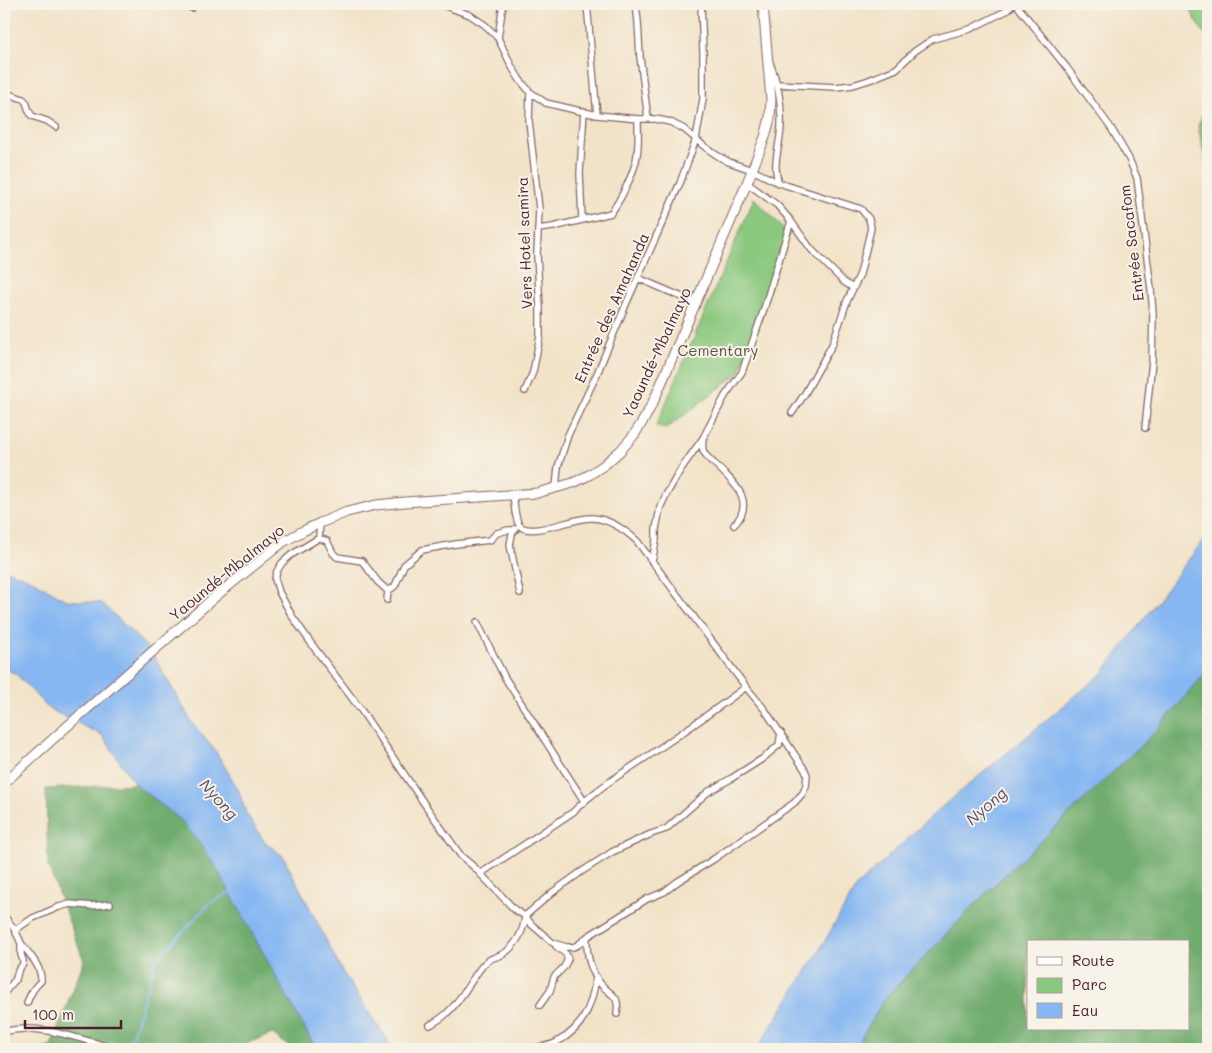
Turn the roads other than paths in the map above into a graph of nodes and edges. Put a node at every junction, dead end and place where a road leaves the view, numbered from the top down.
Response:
1 (440, 4) edge
2 (503, 4) edge
3 (587, 4) edge
4 (636, 4) edge
5 (701, 4) edge
6 (763, 4) edge
7 (1015, 4) edge
8 (498, 38) junction
9 (767, 54) junction
10 (777, 84) junction
11 (530, 92) junction
12 (4, 96) edge
13 (584, 111) junction
14 (597, 115) junction
15 (638, 119) junction
16 (648, 119) junction
17 (56, 127) dead end
18 (696, 139) junction
19 (752, 170) junction
20 (747, 183) junction
21 (779, 183) junction
22 (582, 220) junction
23 (791, 221) junction
24 (538, 229) junction
25 (638, 278) junction
26 (853, 288) junction
27 (696, 303) junction
28 (525, 391) dead end
29 (792, 413) dead end
30 (1145, 428) dead end
31 (703, 438) junction
32 (556, 488) junction
33 (513, 495) junction
34 (517, 522) junction
35 (320, 523) junction
36 (734, 525) dead end
37 (515, 530) junction
38 (319, 538) junction
39 (652, 562) junction
40 (388, 591) junction
41 (520, 593) dead end
42 (386, 600) dead end
43 (477, 622) dead end
44 (746, 687) junction
45 (781, 733) junction
46 (4, 784) edge
47 (584, 800) junction
48 (480, 874) junction
49 (110, 904) dead end
50 (4, 916) edge
51 (525, 916) junction
52 (15, 930) junction
53 (587, 937) junction
54 (21, 943) junction
55 (553, 943) junction
56 (596, 977) junction
57 (4, 993) edge
58 (27, 1003) dead end
59 (540, 1005) dead end
60 (617, 1014) dead end
61 (430, 1025) dead end
62 (4, 1031) edge
63 (530, 1048) edge
64 (116, 1049) edge

1 - 8 street
2 - 8 street
3 - 14 street
4 - 16 street
5 - 18 street, Entrée des Amahanda
6 - 9 highway, Yaoundé-Mbalmayo
7 - 10 street
7 - 30 street, Entrée Sacafom
8 - 11 street
9 - 10 street
9 - 19 highway, Yaoundé-Mbalmayo
10 - 21 street
11 - 13 street
11 - 24 street, Vers Hotel samira
12 - 17 street
13 - 14 street
13 - 22 street
14 - 15 street
15 - 16 street
15 - 22 street
16 - 18 street
18 - 19 street
18 - 25 street, Entrée des Amahanda
19 - 20 highway, Yaoundé-Mbalmayo
19 - 21 street
20 - 23 street
20 - 27 highway, Yaoundé-Mbalmayo
21 - 26 street
22 - 24 street
23 - 26 street
23 - 31 street
24 - 28 street, Vers Hotel samira
25 - 27 street
25 - 32 street, Entrée des Amahanda
26 - 29 street
27 - 32 highway, Yaoundé-Mbalmayo
31 - 36 street
31 - 39 street
32 - 33 highway, Yaoundé-Mbalmayo
33 - 34 street
33 - 35 highway, Yaoundé-Mbalmayo
34 - 37 street
34 - 39 street
35 - 38 street
35 - 46 highway, Yaoundé-Mbalmayo
37 - 40 street
37 - 41 street
38 - 40 street
38 - 48 street
39 - 44 street
40 - 42 street
43 - 47 street
44 - 45 street
44 - 47 street
45 - 51 street
45 - 53 street
47 - 48 street
48 - 51 street
49 - 52 street
50 - 52 street
51 - 55 street
51 - 61 street
52 - 54 street
53 - 55 street
53 - 56 street
54 - 57 street
54 - 58 street
55 - 59 street
56 - 60 street
56 - 63 street
62 - 64 street

